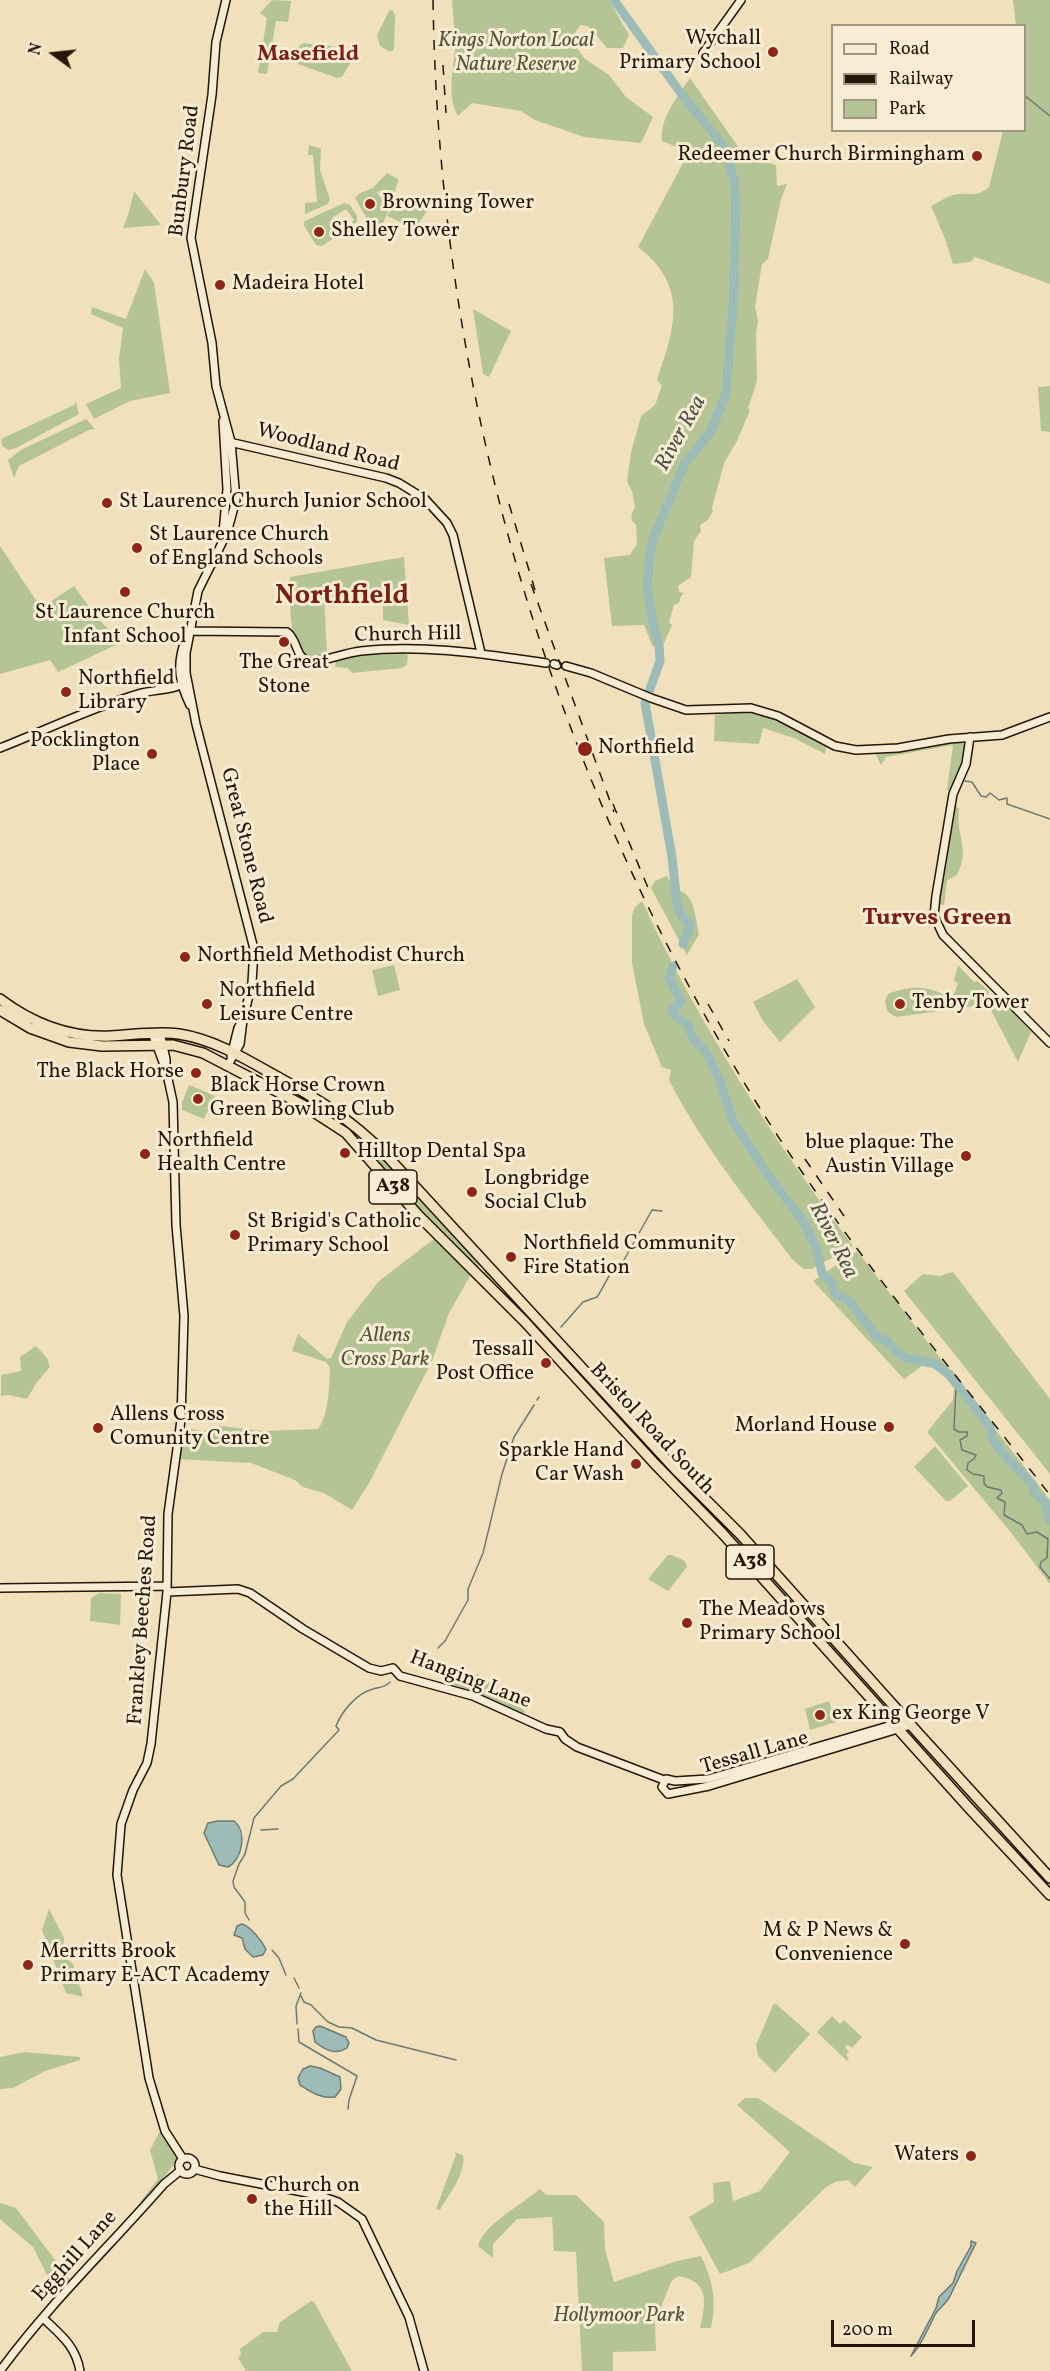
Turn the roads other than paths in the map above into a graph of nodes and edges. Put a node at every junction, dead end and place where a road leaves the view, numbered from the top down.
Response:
1 (226, 0) edge
2 (741, 0) edge
3 (703, 53) dead end
4 (228, 442) junction
5 (189, 631) junction
6 (481, 653) junction
7 (546, 663) dead end
8 (566, 666) dead end
9 (182, 681) junction
10 (1050, 717) edge
11 (970, 737) junction
12 (0, 748) edge
13 (1, 1004) edge
14 (34, 1027) junction
15 (156, 1033) junction
16 (1050, 1043) edge
17 (160, 1045) junction
18 (182, 1046) junction
19 (232, 1057) junction
20 (166, 1059) junction
21 (166, 1070) junction
22 (367, 1136) junction
23 (358, 1146) junction
24 (378, 1146) junction
25 (367, 1157) junction
26 (487, 1264) junction
27 (477, 1275) junction
28 (646, 1438) junction
29 (639, 1446) junction
30 (0, 1588) edge
31 (167, 1589) junction
32 (851, 1657) junction
33 (857, 1682) junction
34 (884, 1712) junction
35 (902, 1724) junction
36 (876, 1729) junction
37 (664, 1780) junction
38 (675, 1781) junction
39 (964, 1783) junction
40 (675, 1791) junction
41 (969, 1808) junction
42 (1050, 1878) edge
43 (1050, 1895) edge
44 (183, 2159) junction
45 (194, 2169) junction
46 (181, 2170) junction
47 (43, 2318) junction
48 (0, 2371) edge
49 (80, 2371) edge
50 (424, 2371) edge

1 - 4 street, Bunbury Road
2 - 3 street
4 - 5 street, Bunbury Road
4 - 6 street, Woodland Road
5 - 6 street, Church Hill
5 - 9 street, Bunbury Road
6 - 7 street, Church Hill
8 - 11 street
9 - 12 street
9 - 19 street, Great Stone Road
10 - 11 street
11 - 16 street
13 - 14 highway, A38
14 - 15 highway, A38
14 - 17 highway, A38
15 - 17 street, Frankley Beeches Road
15 - 19 highway, Bristol Road South / A38
17 - 18 highway, A38
17 - 20 street, Frankley Beeches Road
17 - 21 street, Frankley Beeches Road
18 - 19 highway, Bristol Road South / A38
18 - 20 street
19 - 22 highway, Bristol Road South / A38
19 - 23 highway, Bristol Road South / A38
20 - 21 street, Frankley Beeches Road
21 - 31 street, Frankley Beeches Road
22 - 23 highway
22 - 24 highway, Bristol Road South / A38
23 - 25 highway, Bristol Road South / A38
24 - 25 highway
24 - 26 highway, Bristol Road South / A38
25 - 27 highway, Bristol Road South / A38
26 - 27 highway
26 - 28 highway, Bristol Road South / A38
27 - 29 highway, Bristol Road South / A38
28 - 29 highway
28 - 32 highway, Bristol Road South / A38
29 - 33 highway, Bristol Road South / A38
30 - 31 street, Hanging Lane
31 - 37 street, Hanging Lane
31 - 44 street, Frankley Beeches Road
32 - 33 highway
32 - 35 highway, Bristol Road South / A38
33 - 34 highway, Bristol Road South / A38
34 - 35 highway, Bristol Road South / A38
34 - 36 street
35 - 36 street, Tessall Lane
35 - 39 highway, Bristol Road South / A38
35 - 40 street, Tessall Lane
35 - 41 highway, Bristol Road South / A38
36 - 38 street, Tessall Lane
37 - 38 street
37 - 40 street
38 - 40 street
39 - 41 highway
39 - 42 highway, Bristol Road South / A38
41 - 43 highway, Bristol Road South / A38
44 - 45 street
44 - 46 street
45 - 46 street
45 - 50 street
46 - 47 street, Egghill Lane
47 - 48 street, Egghill Lane
47 - 49 street

